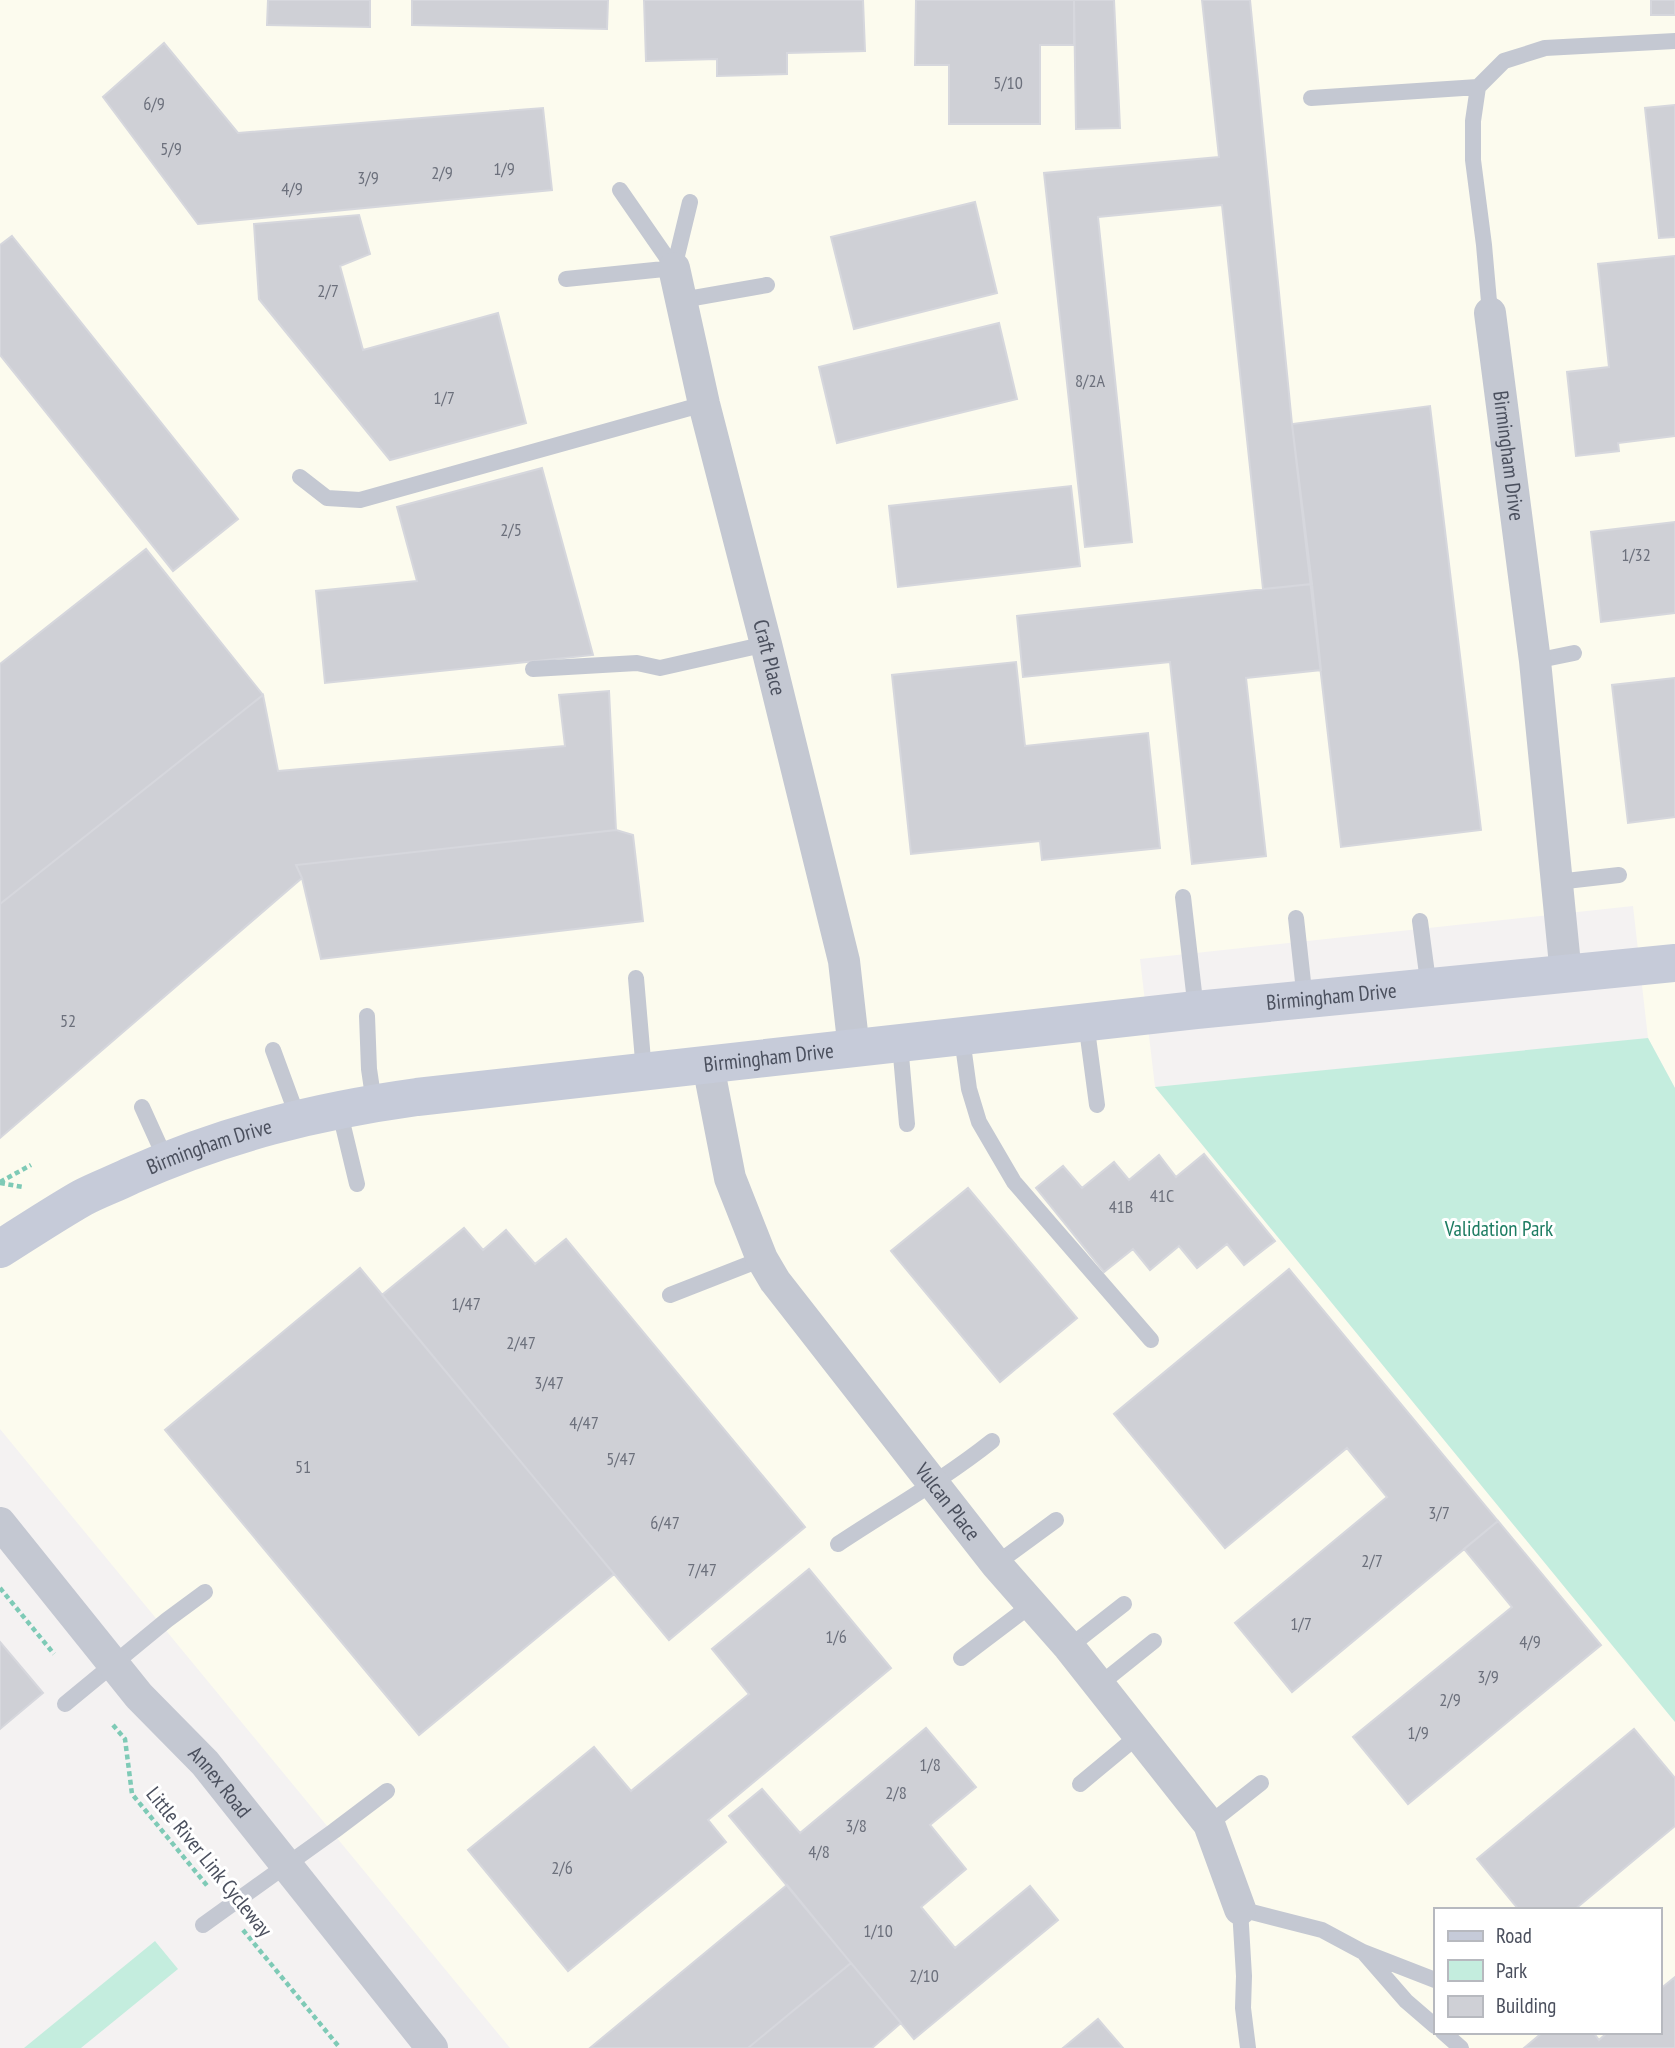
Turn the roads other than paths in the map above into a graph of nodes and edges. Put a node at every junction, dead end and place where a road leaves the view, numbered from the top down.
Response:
1 (1675, 41) edge
2 (1478, 87) junction
3 (1311, 98) dead end
4 (620, 190) dead end
5 (691, 202) dead end
6 (674, 268) junction
7 (566, 279) dead end
8 (767, 285) dead end
9 (682, 300) junction
10 (1490, 313) joint
11 (704, 404) junction
12 (300, 477) dead end
13 (766, 644) junction
14 (1574, 653) dead end
15 (1535, 661) junction
16 (533, 670) dead end
17 (1619, 875) dead end
18 (1557, 882) junction
19 (1183, 897) dead end
20 (1296, 918) dead end
21 (1420, 921) dead end
22 (1675, 963) edge
23 (1566, 975) junction
24 (636, 978) dead end
25 (1429, 989) junction
26 (1305, 1000) junction
27 (1196, 1010) junction
28 (367, 1016) dead end
29 (1086, 1022) junction
30 (962, 1038) junction
31 (900, 1044) junction
32 (273, 1050) dead end
33 (854, 1050) junction
34 (708, 1065) junction
35 (644, 1072) junction
36 (1097, 1105) dead end
37 (357, 1106) junction
38 (142, 1107) dead end
39 (298, 1118) junction
40 (907, 1124) dead end
41 (166, 1160) junction
42 (357, 1184) dead end
43 (0, 1249) edge
44 (762, 1259) junction
45 (670, 1295) dead end
46 (1151, 1340) dead end
47 (992, 1441) dead end
48 (934, 1483) junction
49 (1056, 1520) dead end
50 (0, 1523) edge
51 (838, 1544) dead end
52 (996, 1564) junction
53 (205, 1592) dead end
54 (1124, 1604) dead end
55 (1031, 1605) junction
56 (1154, 1641) dead end
57 (1069, 1647) junction
58 (961, 1658) dead end
59 (114, 1664) junction
60 (1099, 1685) junction
61 (65, 1704) dead end
62 (1139, 1735) junction
63 (1261, 1783) dead end
64 (1080, 1784) dead end
65 (387, 1791) dead end
66 (1209, 1824) junction
67 (286, 1865) junction
68 (1240, 1909) junction
69 (203, 1925) dead end
70 (1363, 1952) junction
71 (1434, 1980) edge
72 (1434, 2025) edge
73 (1445, 2034) edge
74 (432, 2048) edge
75 (1248, 2048) edge
76 (1461, 2048) edge

1 - 2 lane
2 - 3 lane
2 - 10 lane
4 - 6 lane
5 - 6 lane
6 - 7 lane
6 - 9 street, Craft Place
8 - 9 lane
9 - 11 street, Craft Place
10 - 15 street, Birmingham Drive
11 - 12 lane
11 - 13 street, Craft Place
13 - 16 lane
13 - 33 street, Craft Place
14 - 15 lane
15 - 18 street, Birmingham Drive
17 - 18 lane
18 - 23 street, Birmingham Drive
19 - 27 lane
20 - 26 lane
21 - 25 lane
22 - 23 main road, Birmingham Drive
23 - 25 main road, Birmingham Drive
24 - 35 lane
25 - 26 main road, Birmingham Drive
26 - 27 main road, Birmingham Drive
27 - 29 main road, Birmingham Drive
28 - 37 lane
29 - 30 main road, Birmingham Drive
29 - 36 lane
30 - 31 main road, Birmingham Drive
30 - 46 lane
31 - 33 main road, Birmingham Drive
31 - 40 lane
32 - 39 lane
33 - 34 main road, Birmingham Drive
34 - 35 main road, Birmingham Drive
34 - 44 street, Vulcan Place
35 - 37 main road, Birmingham Drive
37 - 39 main road, Birmingham Drive
37 - 42 lane
38 - 41 lane
39 - 41 main road, Birmingham Drive
41 - 43 main road, Birmingham Drive
44 - 45 lane
44 - 48 street, Vulcan Place
47 - 48 lane
48 - 51 lane
48 - 52 street, Vulcan Place
49 - 52 lane
50 - 59 street, Annex Road
52 - 55 street, Vulcan Place
53 - 59 lane
54 - 57 lane
55 - 57 street, Vulcan Place
55 - 58 lane
56 - 60 lane
57 - 60 street, Vulcan Place
59 - 61 lane
59 - 67 street, Annex Road
60 - 62 street, Vulcan Place
62 - 64 lane
62 - 66 street, Vulcan Place
63 - 66 lane
65 - 67 lane
66 - 68 street, Vulcan Place
67 - 69 lane
67 - 74 street, Annex Road
68 - 70 lane
68 - 75 lane
70 - 71 lane
70 - 72 lane
73 - 76 lane

